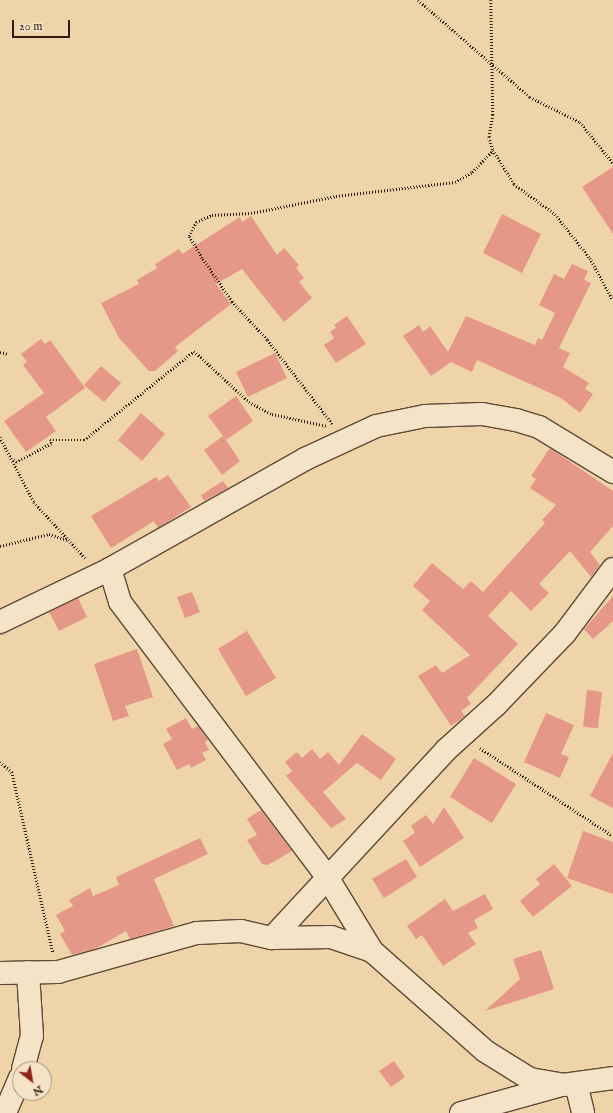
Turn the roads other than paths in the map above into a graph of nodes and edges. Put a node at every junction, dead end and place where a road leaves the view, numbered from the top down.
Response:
1 (613, 472) edge
2 (613, 568) edge
3 (110, 570) junction
4 (0, 622) edge
5 (327, 877) junction
6 (272, 938) junction
7 (372, 951) junction
8 (28, 972) junction
9 (0, 973) edge
10 (25, 1061) edge
11 (613, 1078) edge
12 (569, 1084) junction
13 (12, 1096) edge
14 (5, 1113) edge
15 (461, 1113) edge
16 (583, 1113) edge

1 - 3 street
2 - 5 street
3 - 4 street
3 - 5 street
5 - 6 street
5 - 7 street
6 - 7 street
6 - 8 street
7 - 12 street
8 - 9 street
8 - 10 street
11 - 12 street
12 - 15 street
12 - 16 street
13 - 14 street

